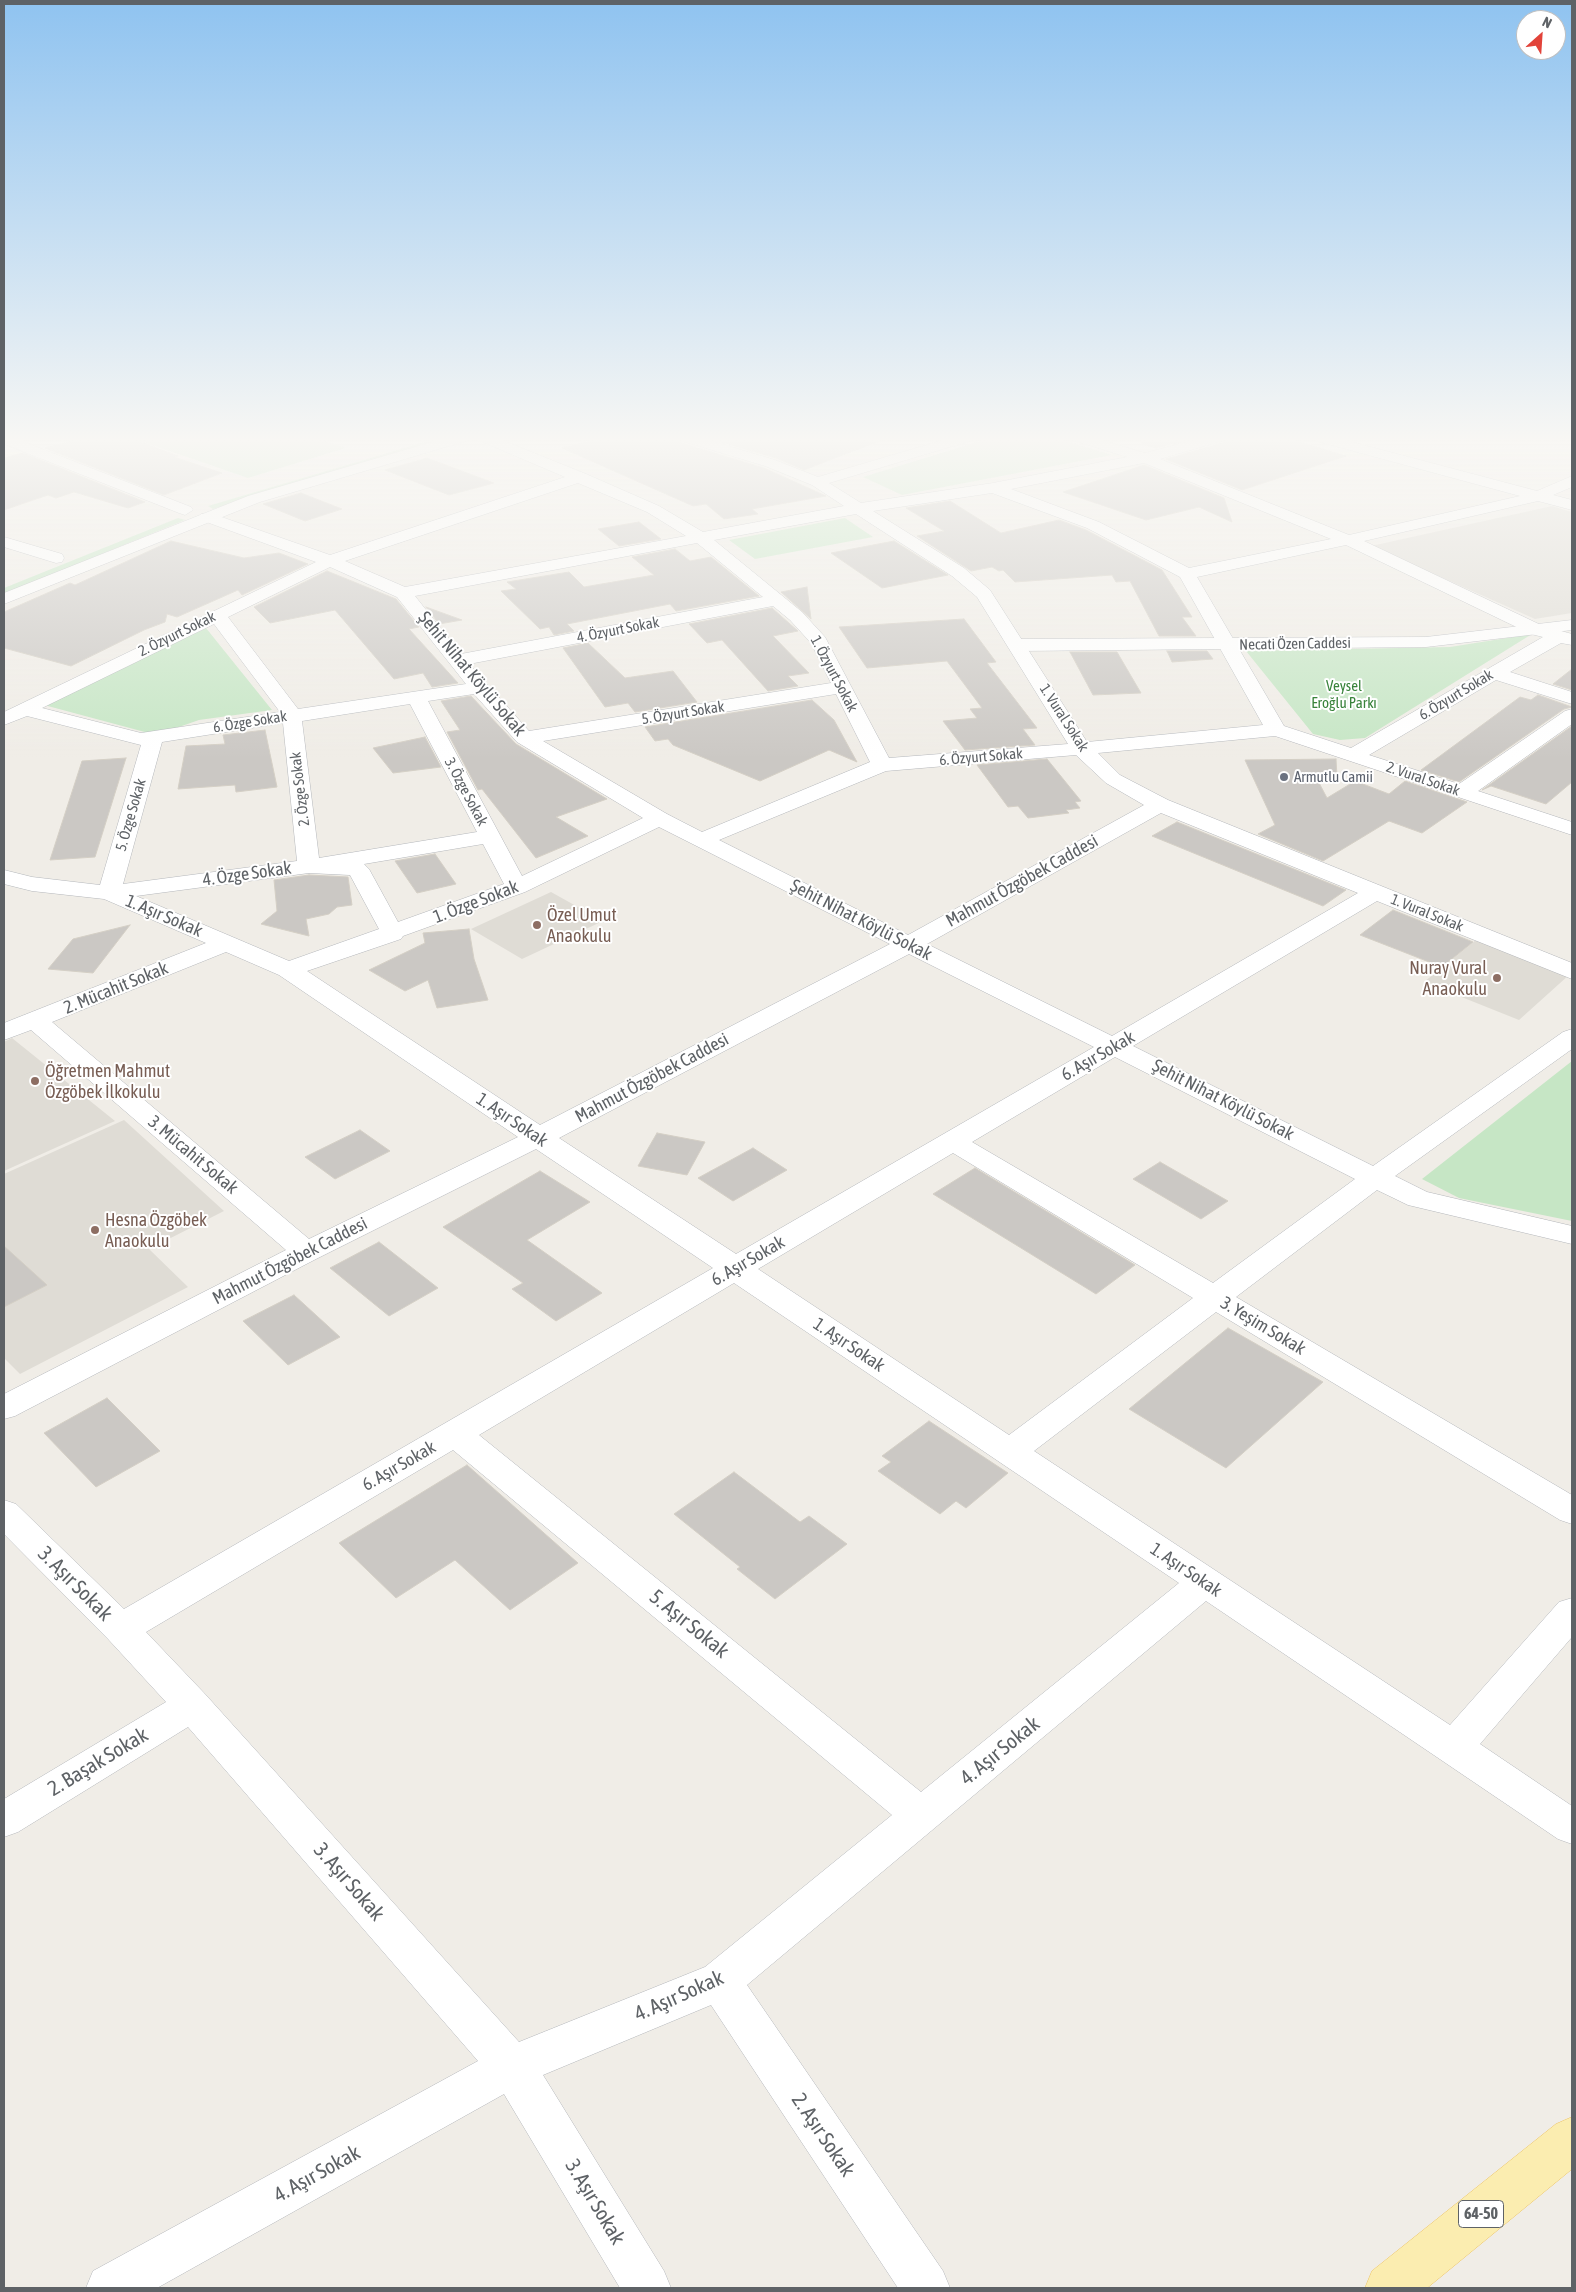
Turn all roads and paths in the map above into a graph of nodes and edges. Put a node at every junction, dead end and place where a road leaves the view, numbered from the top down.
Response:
1 (14, 545) edge
2 (136, 545) edge
3 (286, 545) edge
4 (379, 545) edge
5 (663, 545) edge
6 (709, 545) edge
7 (917, 545) edge
8 (1131, 545) edge
9 (1325, 545) edge
10 (1358, 545) edge
11 (74, 551) dead end
12 (56, 558) junction
13 (330, 561) junction
14 (30, 568) dead end
15 (1187, 574) junction
16 (403, 593) junction
17 (4, 599) edge
18 (776, 600) junction
19 (217, 615) junction
20 (1537, 630) junction
21 (1568, 634) edge
22 (1225, 644) junction
23 (1017, 645) junction
24 (459, 660) junction
25 (1492, 674) junction
26 (479, 688) junction
27 (842, 688) junction
28 (416, 697) junction
29 (1572, 698) edge
30 (24, 709) junction
31 (292, 715) junction
32 (1572, 715) edge
33 (4, 719) edge
34 (1276, 730) junction
35 (153, 737) junction
36 (524, 738) junction
37 (1081, 749) junction
38 (1354, 756) junction
39 (882, 765) junction
40 (1462, 792) junction
41 (1160, 805) junction
42 (659, 819) junction
43 (1572, 829) edge
44 (490, 836) junction
45 (701, 840) junction
46 (309, 866) junction
47 (4, 877) edge
48 (517, 887) junction
49 (109, 892) junction
50 (1375, 893) junction
51 (393, 934) junction
52 (228, 943) junction
53 (909, 944) junction
54 (288, 970) junction
55 (1572, 972) edge
56 (34, 1020) junction
57 (4, 1032) edge
58 (1572, 1037) edge
59 (1114, 1046) junction
60 (539, 1137) junction
61 (952, 1141) junction
62 (1375, 1177) junction
63 (1572, 1236) edge
64 (306, 1252) junction
65 (735, 1268) junction
66 (1214, 1297) junction
67 (4, 1408) edge
68 (456, 1433) junction
69 (1010, 1452) junction
70 (1572, 1511) edge
71 (4, 1513) edge
72 (1205, 1582) junction
73 (1572, 1612) edge
74 (121, 1629) junction
75 (192, 1705) junction
76 (1454, 1748) junction
77 (922, 1816) junction
78 (4, 1820) edge
79 (1572, 1828) edge
80 (720, 1981) junction
81 (512, 2066) junction
82 (1572, 2140) edge
83 (110, 2288) edge
84 (647, 2288) edge
85 (926, 2288) edge
86 (1389, 2288) edge

1 - 12 street
2 - 17 street
3 - 13 street, Şehit Nihat Köylü Sokak
4 - 13 street, 2. Özyurt Sokak
5 - 16 street
6 - 18 street, 1. Özyurt Sokak
7 - 23 street, 1. Vural Sokak
8 - 15 street
9 - 15 street
10 - 20 street
11 - 12 street
12 - 14 street
13 - 16 street, Şehit Nihat Köylü Sokak
13 - 19 street, 2. Özyurt Sokak
15 - 22 street
16 - 24 street, Şehit Nihat Köylü Sokak
18 - 24 street, 4. Özyurt Sokak
18 - 27 street, 1. Özyurt Sokak
19 - 30 street, 2. Özyurt Sokak
19 - 31 street
20 - 21 street, Necati Özen Caddesi
20 - 22 street, Necati Özen Caddesi
21 - 25 street, 6. Özyurt Sokak
22 - 23 street, Necati Özen Caddesi
22 - 34 street
23 - 37 street, 1. Vural Sokak
24 - 26 street, Şehit Nihat Köylü Sokak
25 - 29 street
25 - 38 street, 6. Özyurt Sokak
26 - 28 street, 6. Özge Sokak
26 - 36 street, Şehit Nihat Köylü Sokak
27 - 36 street, 5. Özyurt Sokak
27 - 39 street, 1. Özyurt Sokak
28 - 31 street, 6. Özge Sokak
28 - 44 street, 3. Özge Sokak
30 - 33 street, 2. Özyurt Sokak
30 - 35 street, 6. Özge Sokak
31 - 35 street, 6. Özge Sokak
31 - 46 street, 2. Özge Sokak
32 - 40 street
34 - 37 street, 6. Özyurt Sokak
34 - 38 street, 2. Vural Sokak
35 - 49 street, 5. Özge Sokak
36 - 42 street, Şehit Nihat Köylü Sokak
37 - 39 street, 6. Özyurt Sokak
37 - 41 street, 1. Vural Sokak
38 - 40 street, 2. Vural Sokak
39 - 45 street, 6. Özyurt Sokak
40 - 43 street, 2. Vural Sokak
41 - 50 street, 1. Vural Sokak
41 - 53 street, Mahmut Özgöbek Caddesi
42 - 45 street, Şehit Nihat Köylü Sokak
42 - 48 street, 1. Özge Sokak
44 - 46 street, 4. Özge Sokak
44 - 48 street, 3. Özge Sokak
45 - 53 street, Şehit Nihat Köylü Sokak
46 - 49 street, 4. Özge Sokak
46 - 51 street
47 - 49 street, 4. Özge Sokak
48 - 51 street, 1. Özge Sokak
49 - 52 street, 1. Aşır Sokak
50 - 55 street, 1. Vural Sokak
50 - 59 street, 6. Aşır Sokak
51 - 54 street, 1. Özge Sokak
52 - 54 street, 1. Aşır Sokak
52 - 56 street, 2. Mücahit Sokak
53 - 59 street, Şehit Nihat Köylü Sokak
53 - 60 street, Mahmut Özgöbek Caddesi
54 - 60 street, 1. Aşır Sokak
56 - 57 street, 2. Mücahit Sokak
56 - 64 street, 3. Mücahit Sokak
58 - 62 street
59 - 61 street, 6. Aşır Sokak
59 - 62 street, Şehit Nihat Köylü Sokak
60 - 64 street, Mahmut Özgöbek Caddesi
60 - 65 street, 1. Aşır Sokak
61 - 65 street, 6. Aşır Sokak
61 - 66 street, 3. Yeşim Sokak
62 - 63 street, Şehit Nihat Köylü Sokak
62 - 66 street
64 - 67 street, Mahmut Özgöbek Caddesi
65 - 68 street, 6. Aşır Sokak
65 - 69 street, 1. Aşır Sokak
66 - 69 street
66 - 70 street, 3. Yeşim Sokak
68 - 74 street, 6. Aşır Sokak
68 - 77 street, 5. Aşır Sokak
69 - 72 street, 1. Aşır Sokak
71 - 74 street, 3. Aşır Sokak
72 - 76 street, 1. Aşır Sokak
72 - 77 street, 4. Aşır Sokak
73 - 76 street
74 - 75 street, 3. Aşır Sokak
75 - 78 street, 2. Başak Sokak
75 - 81 street, 3. Aşır Sokak
76 - 79 street, 1. Aşır Sokak
77 - 80 street, 4. Aşır Sokak
80 - 81 street, 4. Aşır Sokak
80 - 85 street, 2. Aşır Sokak
81 - 83 street, 4. Aşır Sokak
81 - 84 street, 3. Aşır Sokak
82 - 86 main road, 64-50

